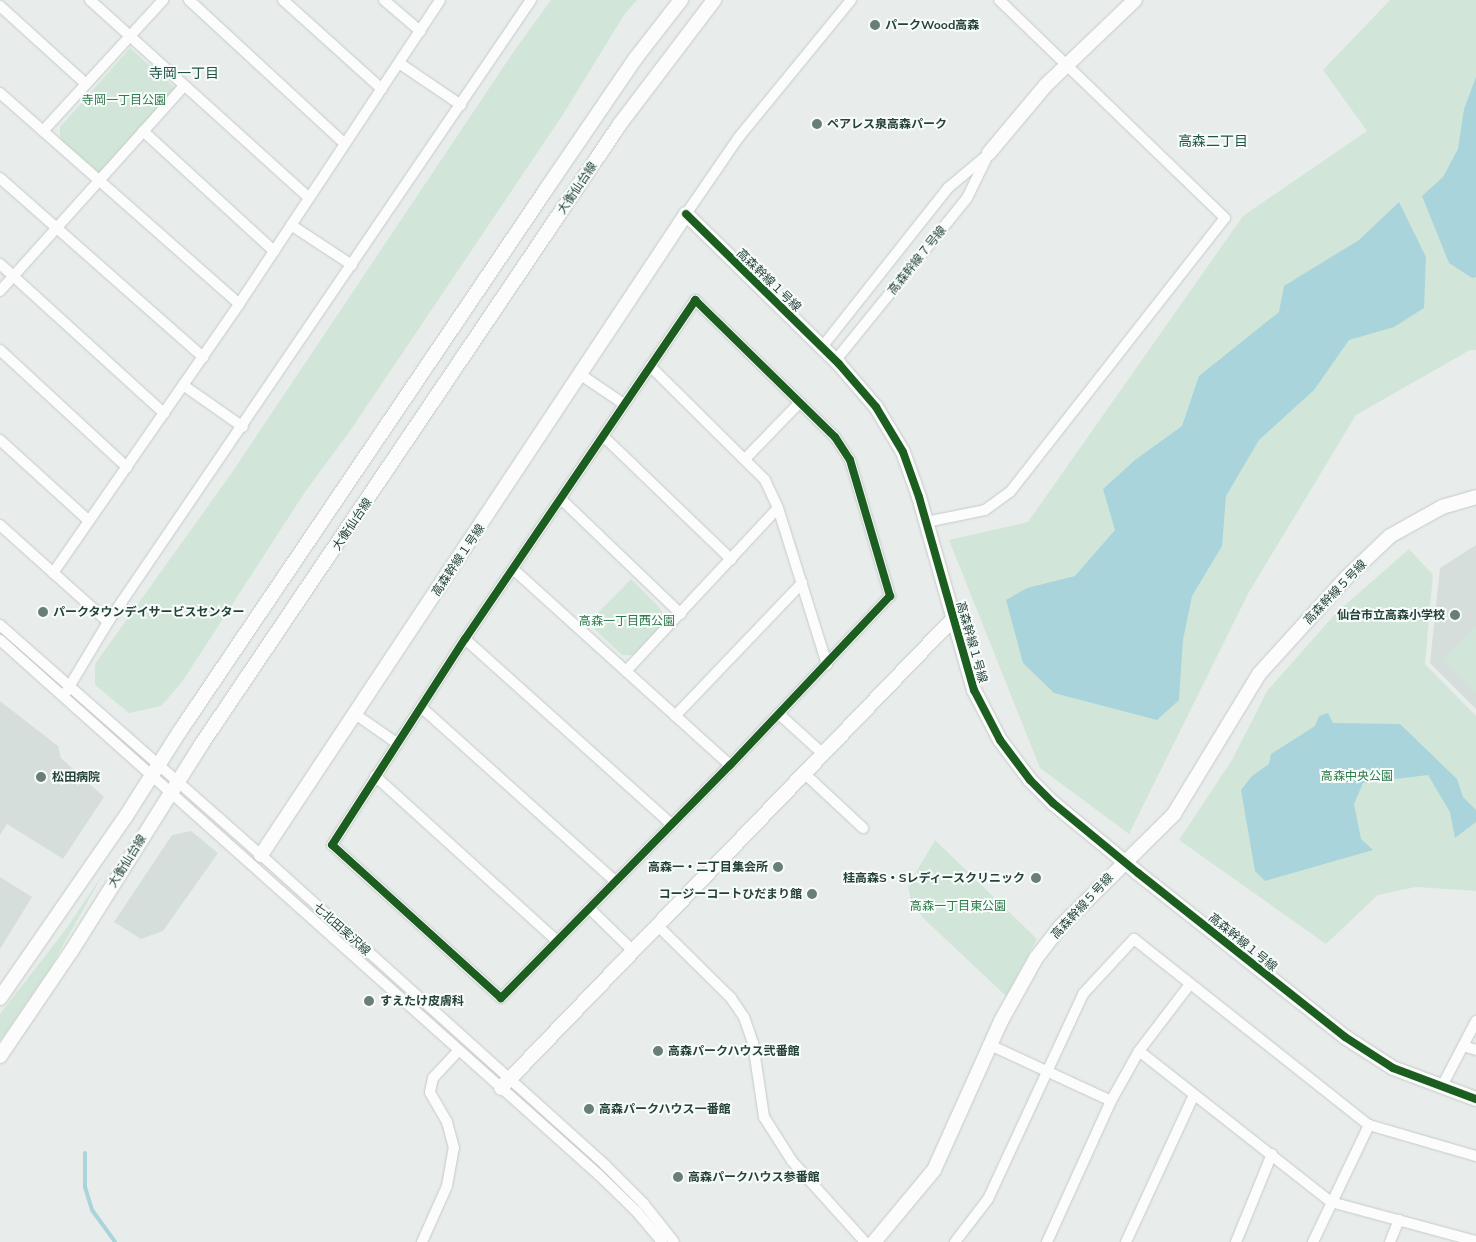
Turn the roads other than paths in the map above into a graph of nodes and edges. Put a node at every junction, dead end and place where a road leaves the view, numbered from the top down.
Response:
1 (90, 0) edge
2 (163, 0) edge
3 (189, 0) edge
4 (283, 0) edge
5 (384, 0) edge
6 (440, 0) edge
7 (531, 0) edge
8 (681, 0) edge
9 (714, 0) edge
10 (851, 0) edge
11 (999, 0) edge
12 (1135, 0) edge
13 (0, 6) edge
14 (420, 31) junction
15 (129, 36) junction
16 (399, 63) junction
17 (1066, 64) junction
18 (85, 83) junction
19 (184, 86) junction
20 (382, 89) junction
21 (0, 92) edge
22 (461, 105) junction
23 (43, 132) junction
24 (143, 132) junction
25 (344, 143) junction
26 (988, 153) junction
27 (0, 178) edge
28 (98, 181) junction
29 (309, 198) junction
30 (686, 214) junction
31 (291, 225) junction
32 (56, 228) junction
33 (274, 251) junction
34 (0, 264) edge
35 (352, 265) junction
36 (13, 276) junction
37 (0, 291) edge
38 (238, 304) junction
39 (822, 347) junction
40 (0, 350) edge
41 (202, 357) junction
42 (835, 361) junction
43 (650, 366) junction
44 (581, 375) junction
45 (183, 385) junction
46 (800, 402) junction
47 (624, 404) junction
48 (164, 413) junction
49 (243, 427) junction
50 (602, 436) junction
51 (0, 440) edge
52 (745, 459) junction
53 (127, 467) junction
54 (1476, 497) edge
55 (561, 499) junction
56 (778, 508) junction
57 (89, 521) junction
58 (926, 522) junction
59 (0, 525) edge
60 (731, 559) junction
61 (513, 568) junction
62 (53, 573) junction
63 (802, 583) junction
64 (681, 614) junction
65 (953, 619) junction
66 (108, 622) junction
67 (0, 626) edge
68 (465, 638) junction
69 (0, 640) edge
70 (827, 664) junction
71 (626, 671) junction
72 (69, 686) junction
73 (63, 697) junction
74 (421, 708) junction
75 (355, 714) junction
76 (779, 714) junction
77 (675, 716) junction
78 (398, 744) junction
79 (822, 753) junction
80 (730, 765) junction
81 (155, 771) junction
82 (804, 773) junction
83 (375, 776) junction
84 (174, 787) junction
85 (672, 825) junction
86 (863, 828) dead end
87 (261, 855) junction
88 (1124, 862) junction
89 (616, 882) junction
90 (589, 908) junction
91 (657, 925) junction
92 (556, 940) junction
93 (632, 950) junction
94 (1190, 984) junction
95 (0, 998) edge
96 (1476, 1021) edge
97 (990, 1045) junction
98 (1463, 1046) junction
99 (1139, 1050) junction
100 (1476, 1050) edge
101 (458, 1051) junction
102 (0, 1056) edge
103 (1047, 1070) junction
104 (505, 1084) junction
105 (1441, 1088) junction
106 (1194, 1095) junction
107 (1476, 1099) edge
108 (1111, 1101) junction
109 (1369, 1125) junction
110 (1272, 1154) junction
111 (1476, 1156) edge
112 (1330, 1202) junction
113 (1399, 1220) junction
114 (1476, 1241) edge
115 (422, 1242) edge
116 (662, 1242) edge
117 (674, 1242) edge
118 (865, 1242) edge
119 (874, 1242) edge
120 (955, 1242) edge
121 (1047, 1242) edge
122 (1126, 1242) edge
123 (1236, 1242) edge
124 (1313, 1242) edge
125 (1390, 1242) edge

1 - 15 street
2 - 15 street
3 - 25 street
4 - 20 street
5 - 14 street
6 - 14 street
7 - 22 street
8 - 81 street, 大衡仙台線
9 - 84 street, 大衡仙台線
10 - 30 street
11 - 17 street
12 - 17 street, 高森幹線７号線
13 - 18 street
14 - 16 street
15 - 18 street
15 - 19 street
16 - 20 street
16 - 22 street
17 - 26 street, 高森幹線７号線
17 - 58 street
18 - 23 street
19 - 24 street
19 - 29 street
20 - 25 street
21 - 23 street
22 - 35 street
23 - 28 street
24 - 28 street
24 - 33 street
25 - 29 street
26 - 39 street, 高森幹線７号線
26 - 42 street, 高森幹線７号線
27 - 32 street
28 - 32 street
28 - 38 street
29 - 31 street
30 - 39 street, 高森幹線１号線
30 - 44 street, 高森幹線１号線
31 - 33 street
31 - 35 street
32 - 36 street
32 - 41 street
33 - 38 street
34 - 36 street
35 - 49 street
36 - 37 street
36 - 48 street
38 - 41 street
39 - 42 street, 高森幹線１号線
40 - 53 street
41 - 45 street
42 - 58 street, 高森幹線１号線
43 - 46 street
43 - 47 street
43 - 52 street
44 - 47 street
44 - 75 street, 高森幹線１号線
45 - 48 street
45 - 49 street
46 - 52 street
46 - 70 street
47 - 50 street
48 - 53 street
49 - 66 street
50 - 55 street
50 - 60 street
51 - 57 street
52 - 56 street
53 - 57 street
54 - 88 street, 高森幹線５号線
55 - 61 street
55 - 64 street
56 - 60 street
56 - 63 street
57 - 62 street
58 - 65 street, 高森幹線１号線
59 - 62 street
60 - 64 street
61 - 68 street
61 - 71 street
62 - 66 street
63 - 70 street
63 - 77 street
64 - 71 street
65 - 79 street
65 - 88 street, 高森幹線１号線
66 - 72 street
67 - 72 street
68 - 74 street
68 - 85 street
69 - 73 street
70 - 76 street
71 - 77 street
72 - 73 street
72 - 81 street
73 - 81 street
74 - 78 street
74 - 89 street
75 - 78 street
75 - 87 street, 高森幹線１号線
76 - 79 street
76 - 80 street
77 - 80 street
78 - 83 street
79 - 82 street
80 - 85 street
81 - 84 street
81 - 95 street, 大衡仙台線
82 - 86 street
82 - 91 street
83 - 92 street
83 - 92 street
84 - 87 street, 七北田実沢線
84 - 101 street
84 - 102 street, 大衡仙台線
85 - 89 street
87 - 104 street, 七北田実沢線
88 - 97 street, 高森幹線５号線
88 - 105 street, 高森幹線１号線
89 - 90 street
90 - 92 street
90 - 93 street
91 - 93 street
91 - 118 street
93 - 104 street
94 - 99 street
94 - 103 street
94 - 109 street
96 - 98 street
97 - 103 street
97 - 119 street, 高森幹線５号線
98 - 100 street
98 - 105 street
99 - 106 street
99 - 108 street
101 - 104 street
101 - 115 street
103 - 108 street
103 - 120 street
104 - 116 street
104 - 117 street, 七北田実沢線
105 - 107 street, 高森幹線１号線
106 - 110 street
106 - 122 street
108 - 121 street
109 - 111 street
109 - 112 street
110 - 112 street
110 - 123 street
112 - 113 street
112 - 124 street
113 - 114 street
113 - 125 street

